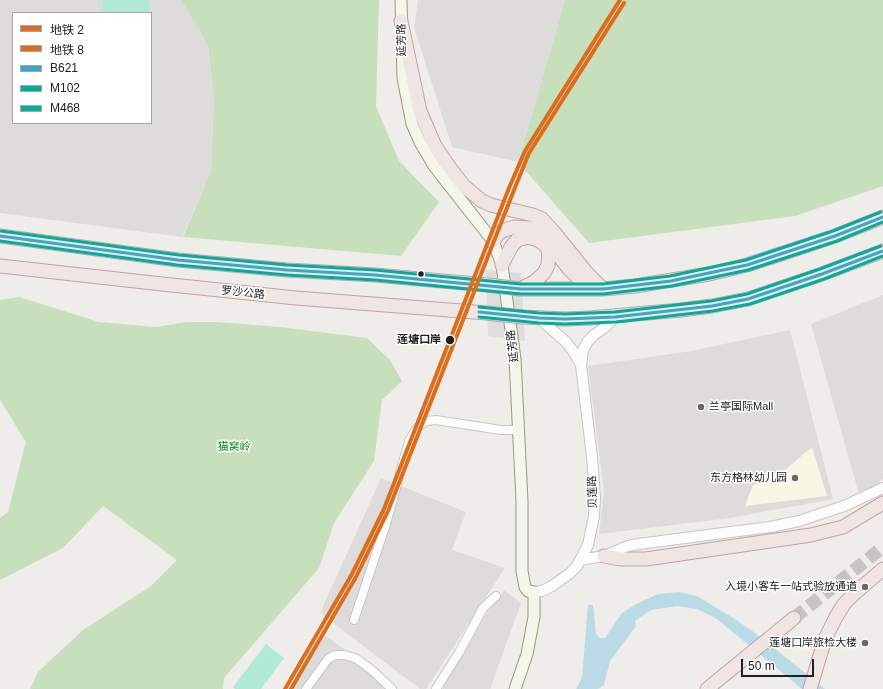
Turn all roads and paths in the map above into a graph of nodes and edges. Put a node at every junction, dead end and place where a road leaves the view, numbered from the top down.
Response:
1 (401, 0) edge
2 (401, 21) junction
3 (883, 216) edge
4 (0, 236) edge
5 (493, 241) junction
6 (883, 250) edge
7 (502, 265) junction
8 (0, 266) edge
9 (521, 289) junction
10 (603, 289) junction
11 (615, 317) junction
12 (539, 318) junction
13 (581, 365) junction
14 (519, 430) junction
15 (883, 488) edge
16 (883, 503) edge
17 (604, 556) junction
18 (580, 560) junction
19 (883, 569) edge
20 (534, 592) junction
21 (496, 596) dead end
22 (794, 618) tunnel mouth
23 (354, 620) dead end
24 (306, 689) edge
25 (392, 689) edge
26 (436, 689) edge
27 (515, 689) edge
28 (707, 689) edge
29 (810, 689) edge

1 - 2 main road, 延芳路
2 - 5 main road, 延芳路
2 - 10 highway
3 - 10 highway
4 - 9 highway, bridge
5 - 7 main road, 延芳路
5 - 10 highway
6 - 11 highway
7 - 9 highway
7 - 14 main road, 延芳路
8 - 12 highway, 罗沙公路, bridge
9 - 10 highway
11 - 12 highway
11 - 13 street, 贝莲路
12 - 13 street, 贝莲路
13 - 18 street, 贝莲路
14 - 20 main road, 延芳路
14 - 23 street
15 - 17 street
16 - 17 highway
17 - 18 street
18 - 20 street, 贝莲路
19 - 29 highway
20 - 27 main road
21 - 26 street
22 - 28 highway
24 - 25 street

